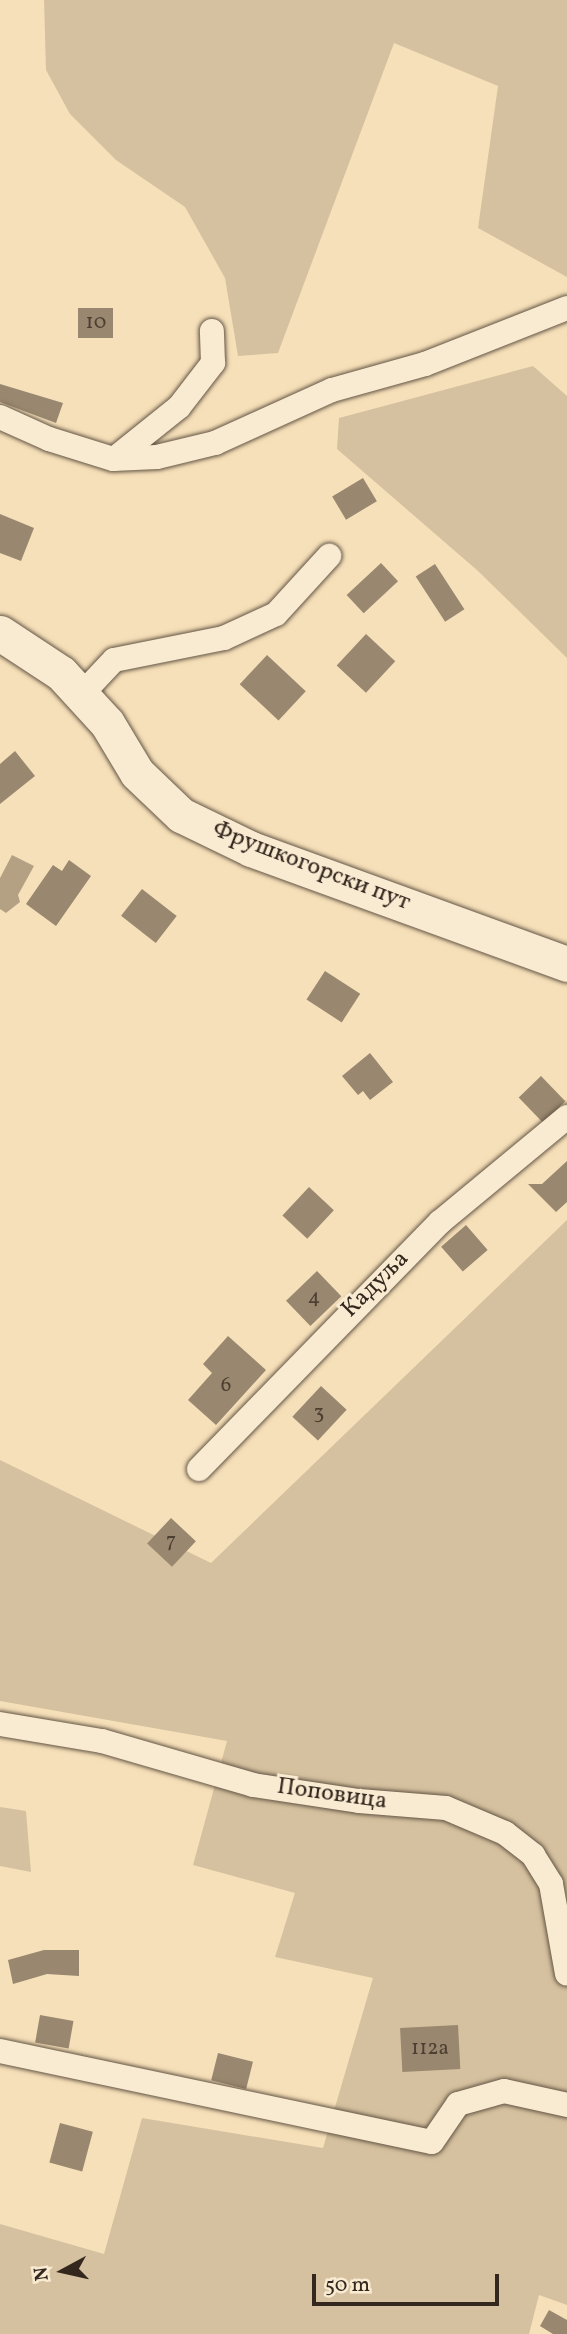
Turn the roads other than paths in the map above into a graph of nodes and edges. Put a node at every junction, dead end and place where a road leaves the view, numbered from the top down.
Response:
1 (567, 307) edge
2 (212, 331) dead end
3 (0, 417) edge
4 (113, 459) junction
5 (329, 556) dead end
6 (0, 633) edge
7 (81, 695) junction
8 (567, 964) edge
9 (567, 1117) edge
10 (199, 1469) dead end
11 (0, 1724) edge
12 (567, 1974) edge
13 (0, 2051) edge
14 (567, 2105) edge

1 - 4 street
2 - 4 street
3 - 4 street
5 - 7 street
6 - 7 street, Фрушкогорски пут
7 - 8 street, Фрушкогорски пут
9 - 10 street, Кадуља
11 - 12 street, Поповица
13 - 14 street

